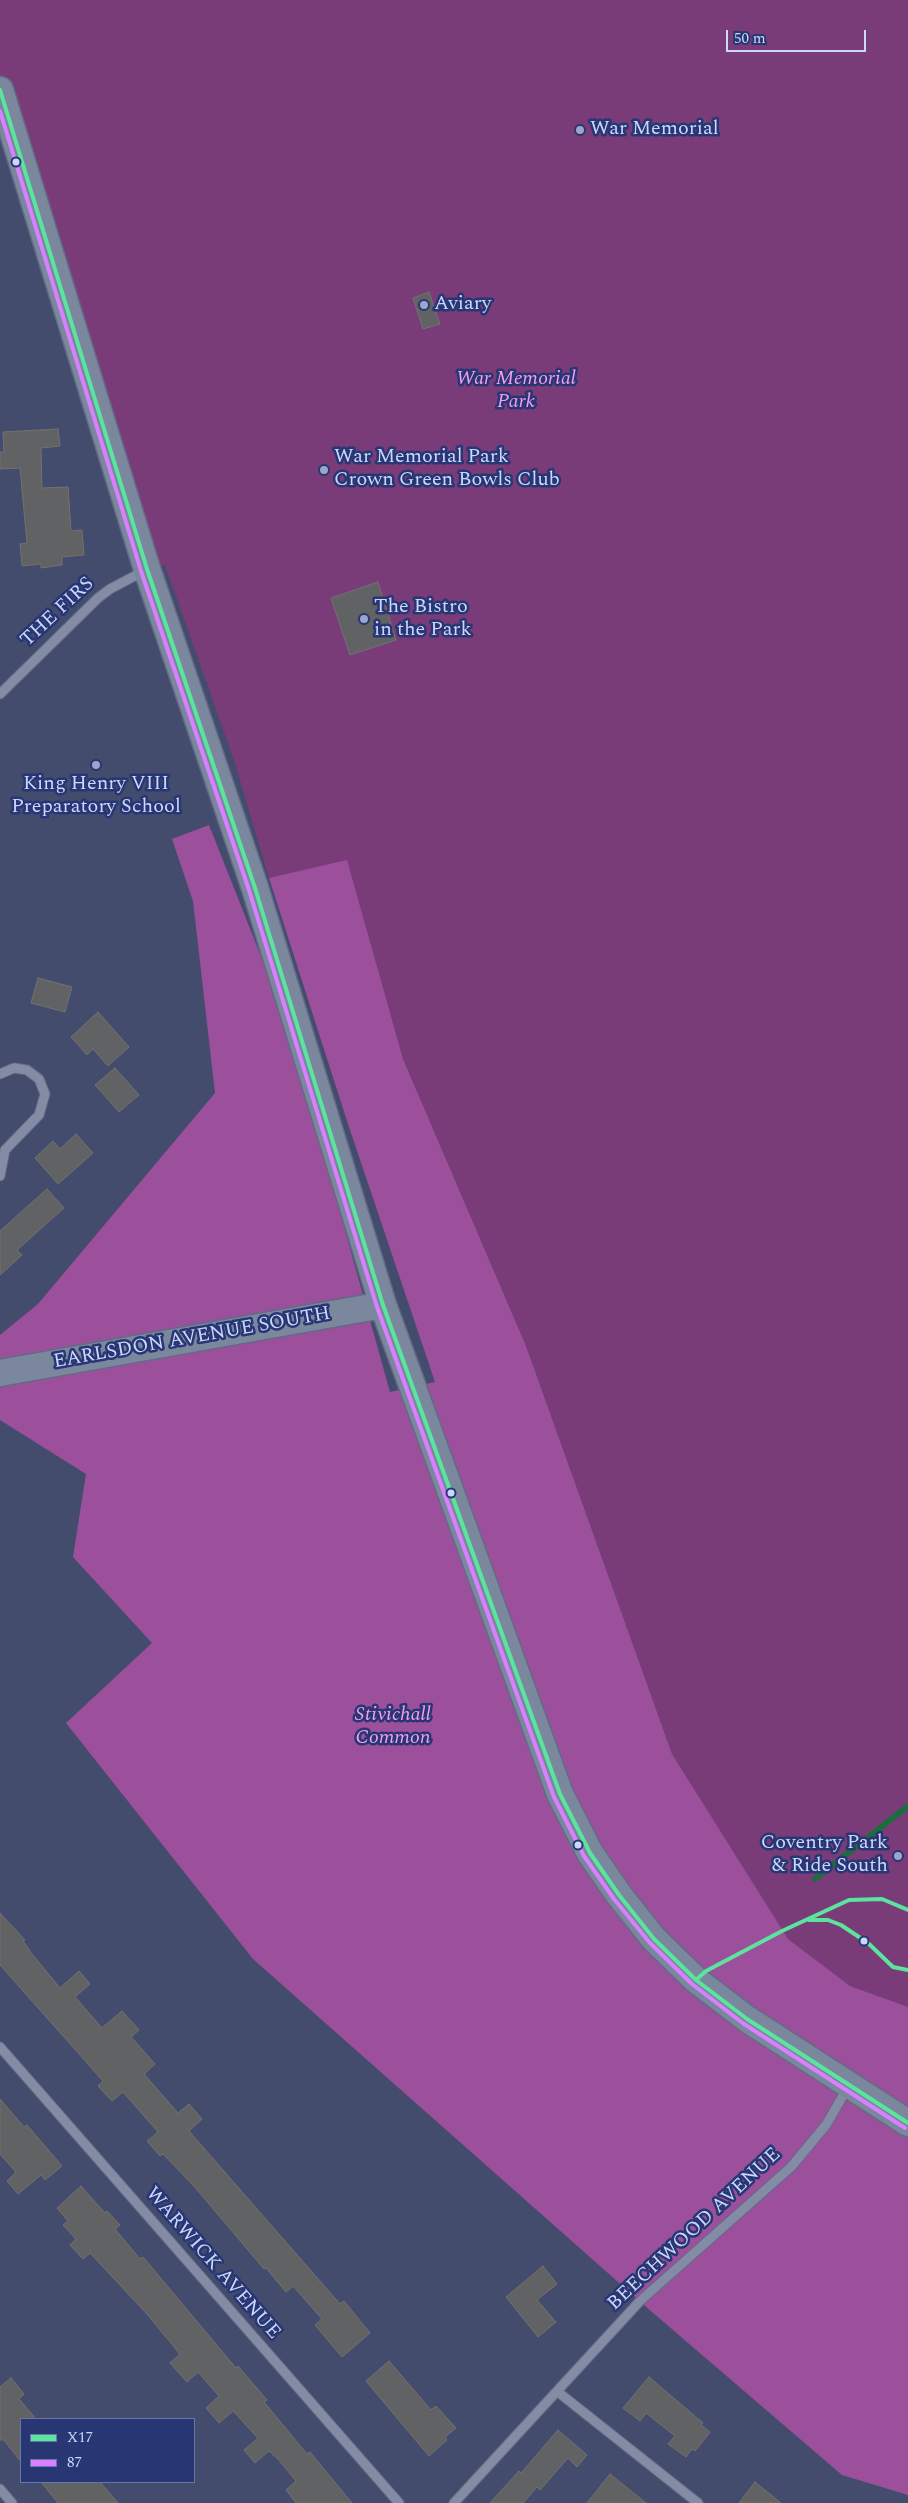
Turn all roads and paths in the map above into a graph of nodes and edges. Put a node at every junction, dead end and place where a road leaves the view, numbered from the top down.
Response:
1 (0, 92) edge
2 (147, 569) junction
3 (0, 694) edge
4 (0, 1074) edge
5 (1, 1153) edge
6 (0, 1176) edge
7 (383, 1305) junction
8 (0, 1372) edge
9 (0, 2047) edge
10 (849, 2086) junction
11 (908, 2123) edge
12 (558, 2392) junction
13 (0, 2489) edge
14 (12, 2503) edge
15 (399, 2503) edge
16 (454, 2503) edge
17 (698, 2503) edge

1 - 2 main road
2 - 3 street, THE FIRS
2 - 7 main road
4 - 5 street
5 - 6 street
7 - 8 main road, EARLSDON AVENUE SOUTH
7 - 10 main road
9 - 15 street, WARWICK AVENUE
10 - 11 main road
10 - 12 street, BEECHWOOD AVENUE
12 - 16 street, BEECHWOOD AVENUE
12 - 17 street
13 - 14 street

